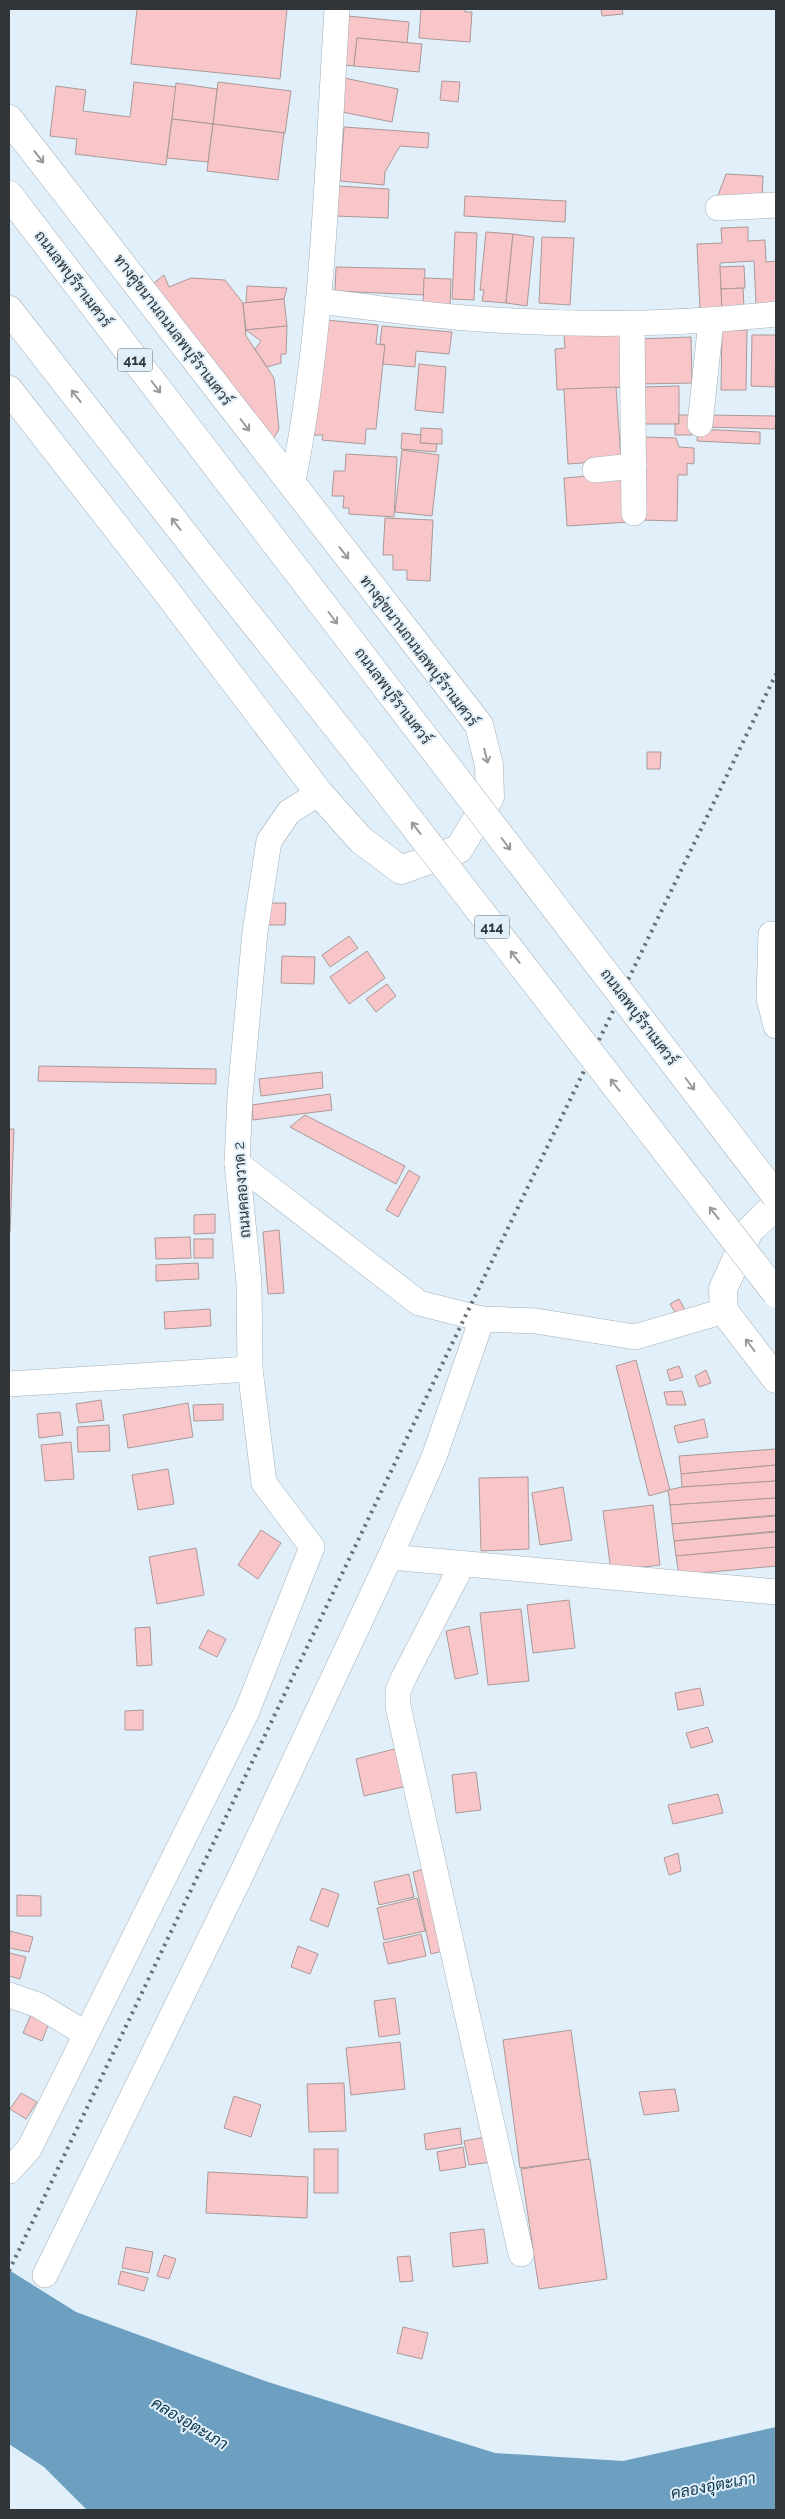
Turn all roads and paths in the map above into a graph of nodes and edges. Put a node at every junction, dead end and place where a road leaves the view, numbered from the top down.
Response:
1 (338, 9) edge
2 (9, 119) edge
3 (9, 195) edge
4 (776, 205) edge
5 (718, 208) dead end
6 (318, 301) junction
7 (9, 310) edge
8 (776, 314) edge
9 (711, 321) junction
10 (632, 324) junction
11 (9, 390) edge
12 (700, 424) dead end
13 (634, 466) junction
14 (595, 470) dead end
15 (292, 486) junction
16 (634, 512) dead end
17 (319, 793) junction
18 (771, 934) dead end
19 (776, 1026) edge
20 (237, 1164) junction
21 (776, 1196) edge
22 (776, 1205) edge
23 (776, 1294) edge
24 (724, 1311) junction
25 (482, 1320) junction
26 (250, 1369) junction
27 (776, 1379) edge
28 (9, 1384) edge
29 (390, 1557) junction
30 (462, 1565) junction
31 (776, 1592) edge
32 (9, 1995) edge
33 (86, 2034) junction
34 (9, 2170) edge
35 (521, 2254) dead end
36 (45, 2275) dead end

1 - 6 street
2 -> 15 main road, ทางคู่ขนานถนนลพบุรีราเมศวร์
3 -> 21 main road, ถนนลพบุรีราเมศวร์ / 414, bridge
4 - 5 street
6 - 10 street
6 - 15 street
23 -> 7 main road, 414, bridge
8 - 9 street
9 - 10 street
9 - 12 street
10 - 13 street
11 - 17 main road, ทางคู่ขนานถนนลพบุรีราเมศวร์
13 - 14 street
13 - 16 street
15 -> 17 main road, ทางคู่ขนานถนนลพบุรีราเมศวร์
17 - 20 street, ถนนคลองวาด 2
18 - 19 street
20 - 25 street
20 - 26 street, ถนนคลองวาด 2
22 - 24 main road
24 - 25 street
27 -> 24 main road
25 - 29 street
26 - 28 street
26 - 33 street, ถนนคลองวาด 2
29 - 30 street
29 - 36 street
30 - 31 street
30 - 35 street
32 - 33 street
33 - 34 street

